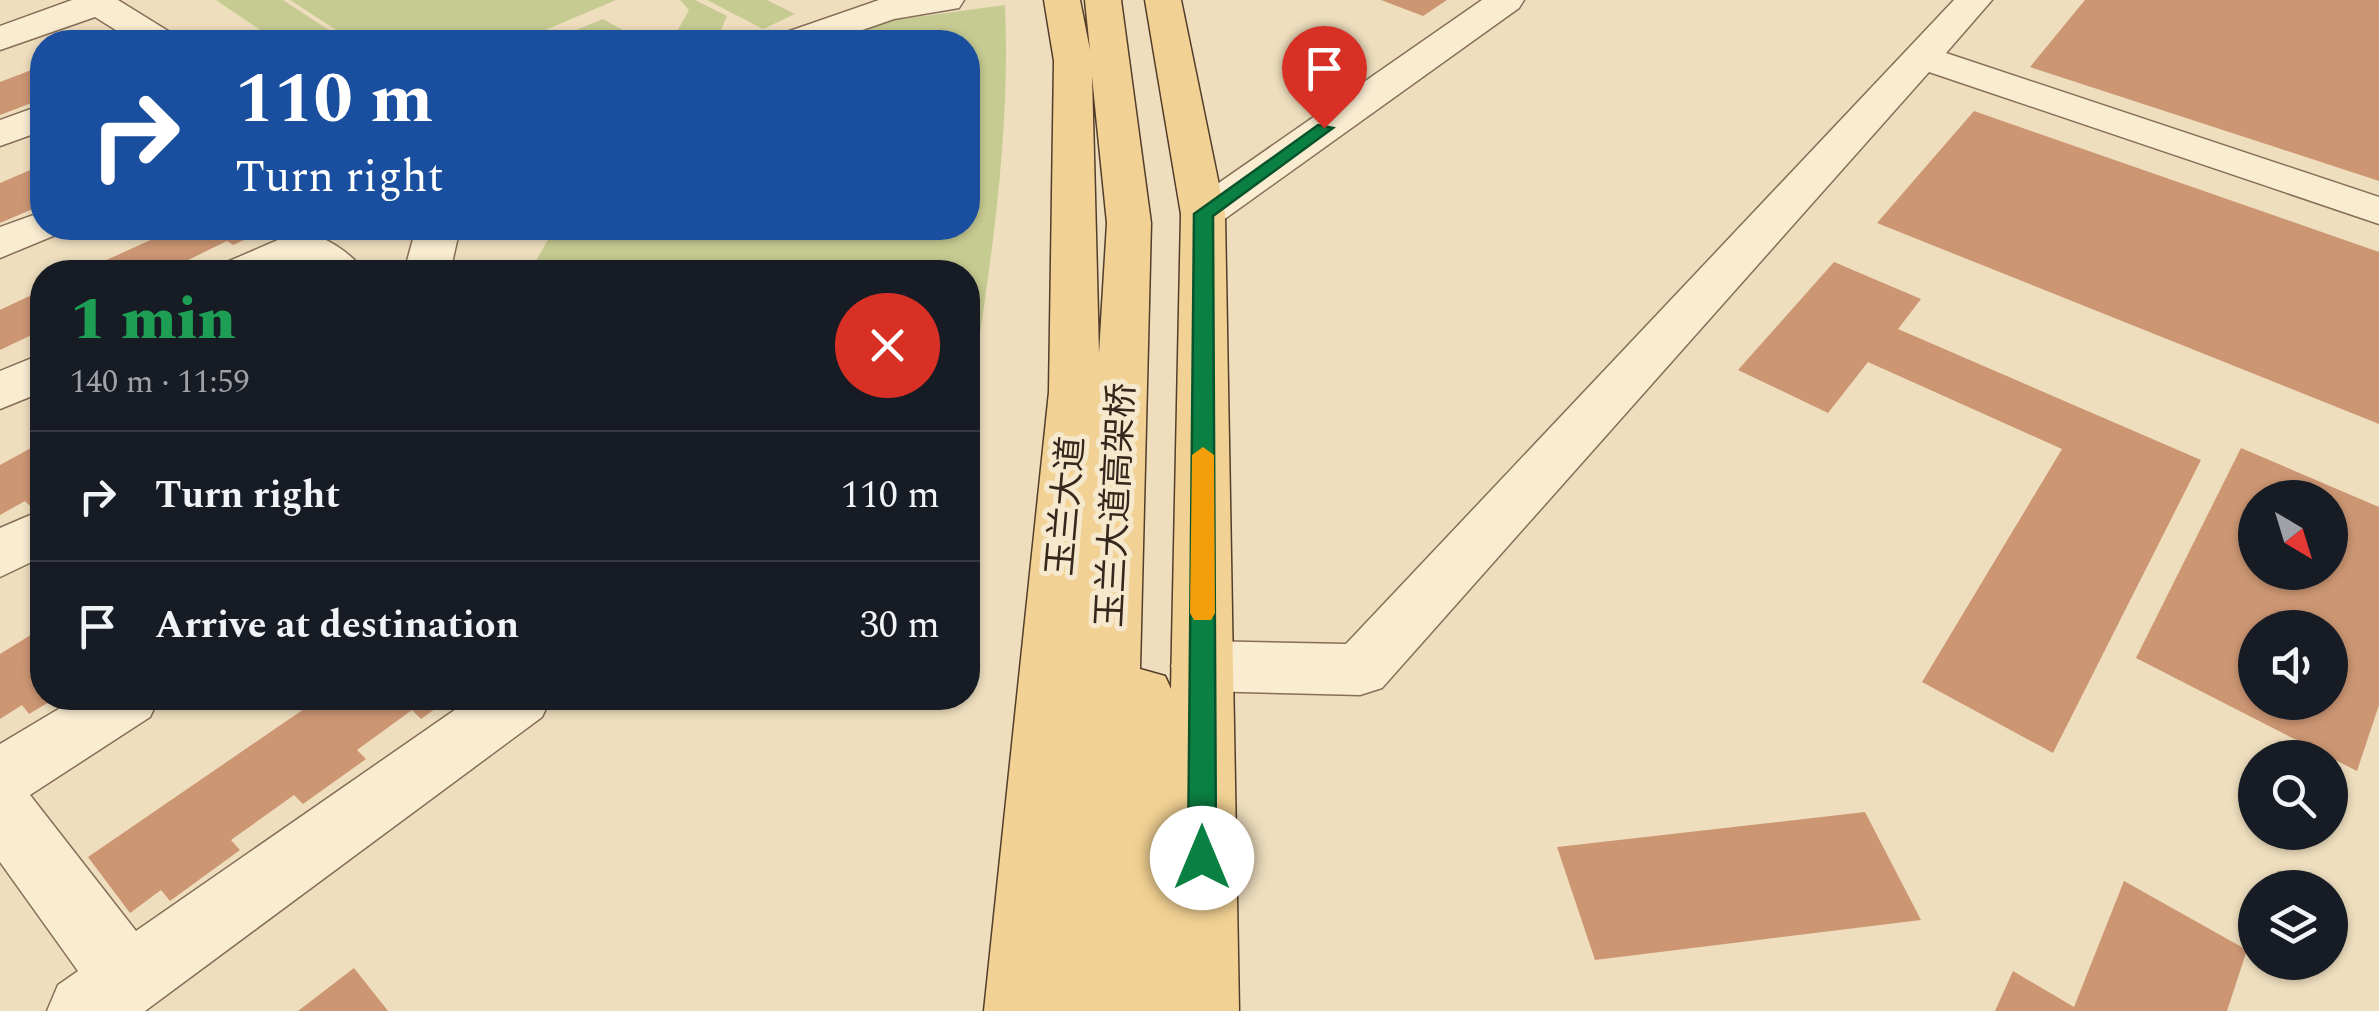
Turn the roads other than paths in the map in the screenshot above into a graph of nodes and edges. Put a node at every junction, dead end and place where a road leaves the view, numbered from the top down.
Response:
1 (946, 0) edge
2 (1062, 0) edge
3 (1103, 0) edge
4 (1148, 0) edge
5 (1163, 0) edge
6 (1506, 0) edge
7 (1974, 0) edge
8 (95, 2) edge
9 (140, 30) edge
10 (828, 30) edge
11 (0, 39) edge
12 (1921, 57) junction
13 (30, 122) edge
14 (0, 134) edge
15 (2379, 211) edge
16 (1204, 214) junction
17 (30, 230) edge
18 (0, 244) edge
19 (268, 260) edge
20 (324, 260) edge
21 (30, 377) edge
22 (0, 392) edge
23 (30, 538) edge
24 (0, 555) edge
25 (1202, 666) junction
26 (109, 710) edge
27 (503, 710) edge
28 (0, 779) edge
29 (0, 808) edge
30 (106, 995) edge
31 (1021, 1011) edge
32 (1094, 1011) edge
33 (1138, 1011) edge
34 (1202, 1011) edge

1 - 10 street
2 - 31 main road, 玉兰大道
3 - 32 main road, 玉兰大道高架桥
4 - 33 main road, 玉兰大道高架桥
5 - 16 main road
6 - 16 street
7 - 12 street
8 - 9 street
8 - 11 street
12 - 15 street
12 - 25 street
13 - 14 street
16 - 25 main road
17 - 18 street
19 - 20 street
21 - 22 street
23 - 24 street
25 - 34 main road
26 - 28 street
27 - 30 street
29 - 30 street

